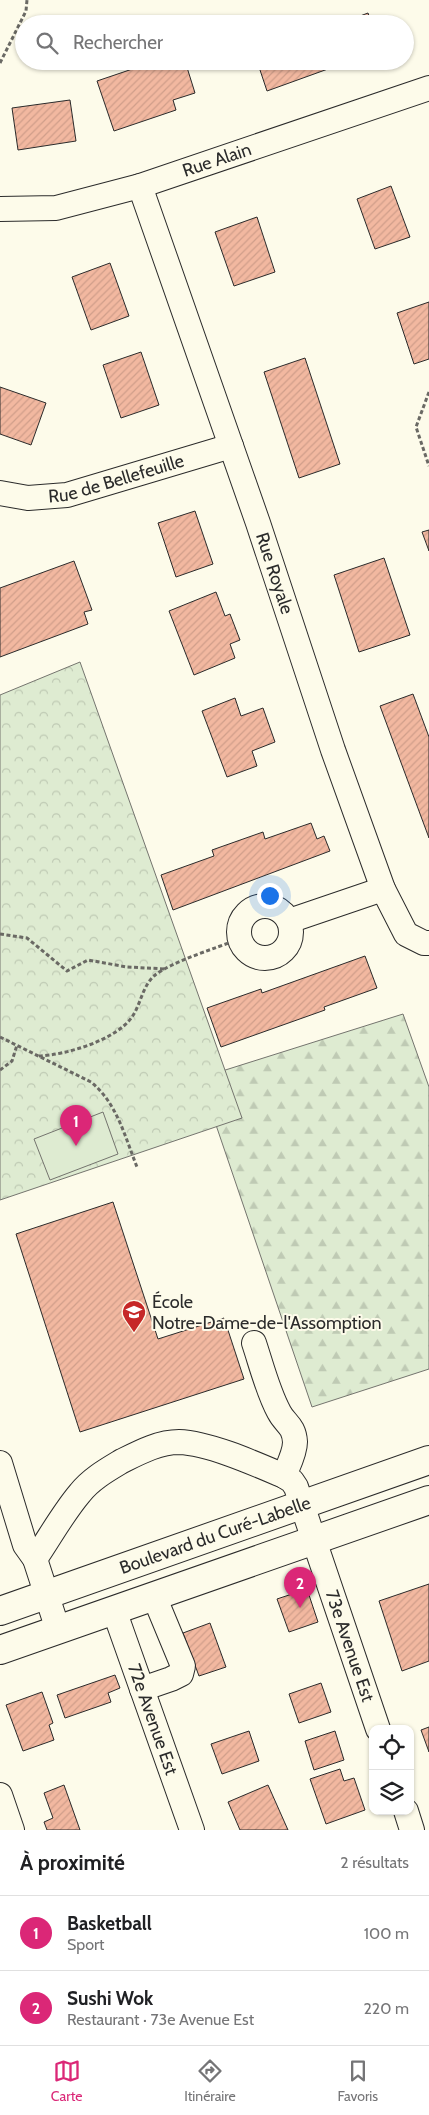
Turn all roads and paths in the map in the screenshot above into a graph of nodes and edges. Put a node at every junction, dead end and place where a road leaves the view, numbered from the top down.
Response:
1 (26, 0) edge
2 (24, 15) edge
3 (15, 33) edge
4 (0, 63) edge
5 (427, 95) edge
6 (140, 186) junction
7 (0, 209) edge
8 (429, 392) edge
9 (231, 446) junction
10 (429, 466) edge
11 (0, 493) edge
12 (384, 889) junction
13 (289, 921) junction
14 (0, 934) edge
15 (239, 939) junction
16 (429, 944) edge
17 (166, 969) junction
18 (0, 1037) edge
19 (17, 1045) junction
20 (38, 1056) junction
21 (0, 1070) edge
22 (137, 1167) dead end
23 (254, 1343) dead end
24 (429, 1460) edge
25 (0, 1463) edge
26 (284, 1476) junction
27 (429, 1500) edge
28 (302, 1505) junction
29 (315, 1540) junction
30 (35, 1559) junction
31 (47, 1595) junction
32 (154, 1596) junction
33 (114, 1610) junction
34 (0, 1611) edge
35 (58, 1630) junction
36 (0, 1650) edge
37 (142, 1689) junction
38 (377, 1725) edge
39 (0, 1795) edge
40 (407, 1815) edge
41 (12, 1830) edge
42 (192, 1830) edge
43 (412, 1830) edge

1 - 2 path
3 - 4 path
5 - 6 street, Rue Alain
6 - 7 street, Rue Alain
6 - 9 street, Rue Royale
8 - 10 path
9 - 11 street, Rue de Bellefeuille
9 - 12 street, Rue Royale
12 - 13 street
12 - 16 street, Rue Royale
13 - 15 street
13 - 15 street
14 - 17 path
15 - 17 path
17 - 20 path
18 - 19 path
19 - 20 path
19 - 21 path
20 - 22 path
23 - 26 street
24 - 28 main road, Boulevard du Curé-Labelle
25 - 30 street
26 - 28 street, 73e Avenue Est
26 - 30 street
27 - 29 main road, Boulevard du Curé-Labelle
28 - 29 street, 73e Avenue Est
28 - 31 main road, Boulevard du Curé-Labelle
29 - 32 main road, Boulevard du Curé-Labelle
29 - 38 street, 73e Avenue Est
30 - 31 street
31 - 34 main road, Boulevard du Curé-Labelle
31 - 35 street
32 - 33 main road, Boulevard du Curé-Labelle
32 - 37 street
33 - 35 main road, Boulevard du Curé-Labelle
33 - 37 street, 72e Avenue Est
35 - 36 main road, Boulevard du Curé-Labelle
37 - 42 street, 72e Avenue Est
39 - 41 street
40 - 43 street

